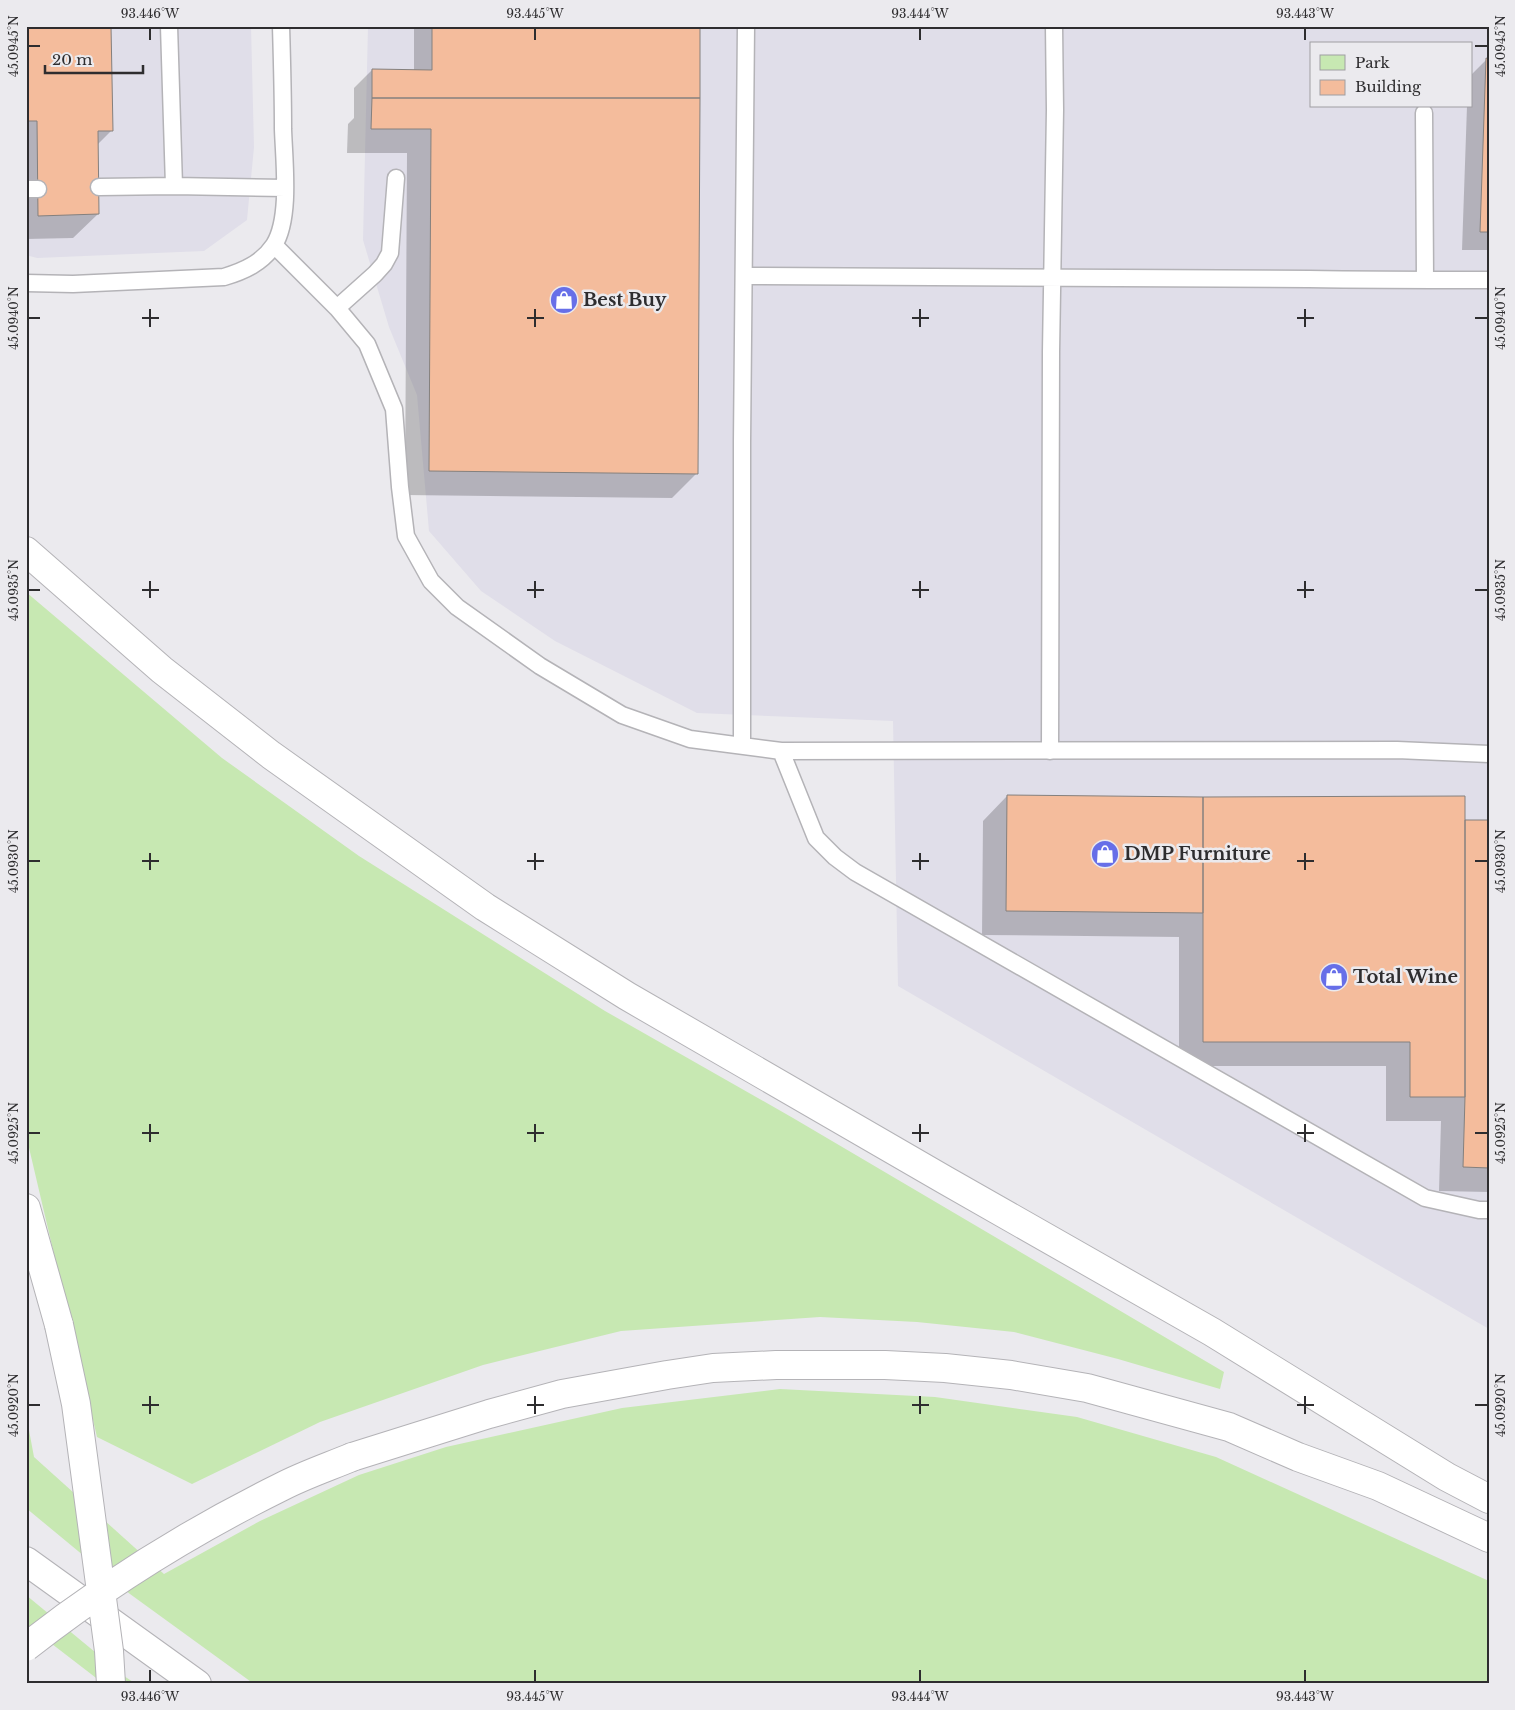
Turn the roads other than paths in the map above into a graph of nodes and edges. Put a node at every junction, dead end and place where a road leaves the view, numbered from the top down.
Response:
1 (169, 26) edge
2 (281, 26) edge
3 (746, 26) edge
4 (1054, 26) edge
5 (1424, 113) dead end
6 (396, 178) dead end
7 (174, 186) junction
8 (99, 187) dead end
9 (285, 188) junction
10 (274, 245) junction
11 (744, 276) junction
12 (1053, 277) junction
13 (1426, 279) junction
14 (1489, 280) edge
15 (26, 284) edge
16 (337, 308) junction
17 (26, 551) edge
18 (742, 745) junction
19 (781, 751) junction
20 (1050, 751) junction
21 (1487, 753) edge
22 (26, 1208) edge
23 (1489, 1210) edge
24 (1489, 1499) edge
25 (1489, 1538) edge
26 (26, 1561) edge
27 (26, 1646) edge
28 (111, 1684) edge
29 (197, 1684) edge

1 - 7 lane
2 - 9 lane
3 - 11 lane
4 - 12 lane
5 - 13 lane
6 - 16 lane
7 - 8 lane
7 - 9 lane
9 - 10 lane
10 - 15 lane
10 - 16 lane
11 - 12 lane
11 - 18 lane
12 - 13 lane
12 - 20 lane
13 - 14 lane
16 - 18 lane
17 - 24 highway
18 - 19 lane
19 - 20 lane
19 - 23 lane
20 - 21 lane
22 - 28 highway, bridge
25 - 27 highway, bridge
26 - 29 highway

